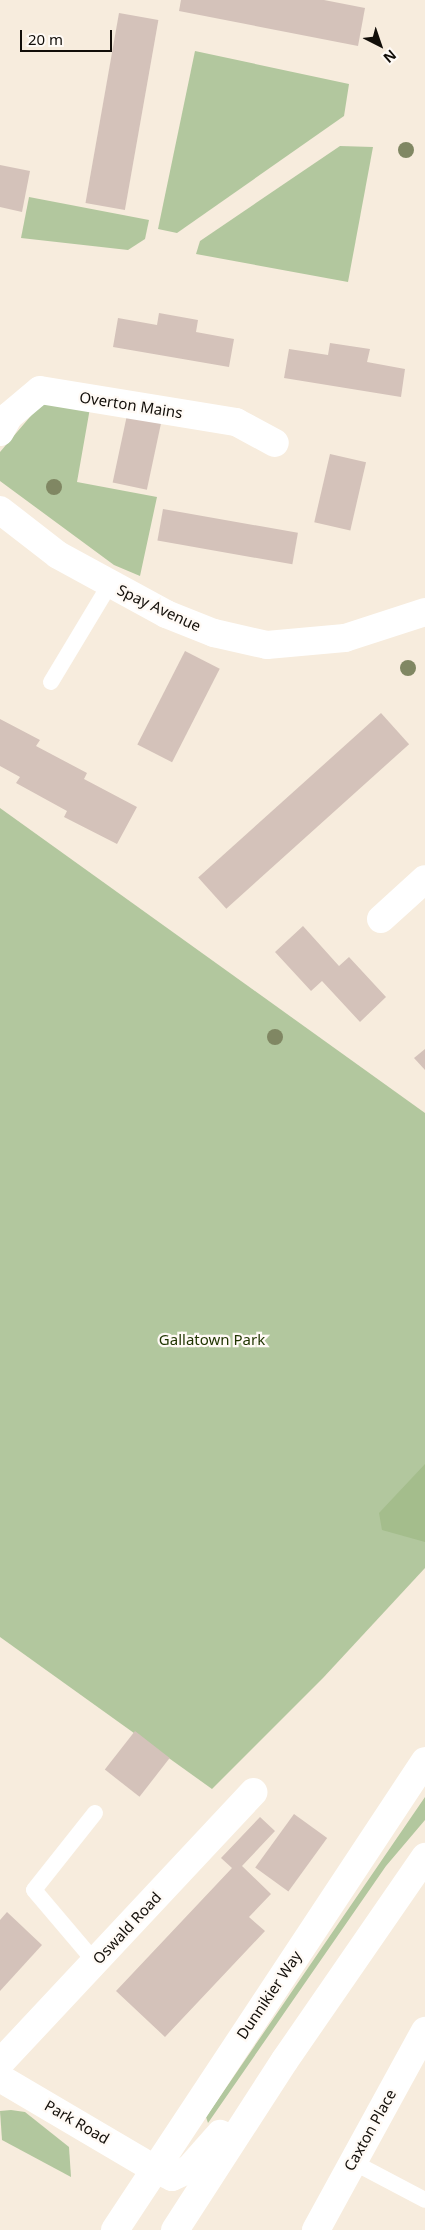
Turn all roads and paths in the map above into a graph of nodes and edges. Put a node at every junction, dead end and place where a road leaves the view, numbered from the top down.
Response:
1 (3, 418) edge
2 (275, 443) dead end
3 (0, 510) edge
4 (110, 584) junction
5 (425, 612) edge
6 (51, 682) dead end
7 (425, 879) edge
8 (381, 919) dead end
9 (425, 1761) edge
10 (254, 1792) dead end
11 (95, 1813) dead end
12 (425, 1857) edge
13 (95, 1962) junction
14 (425, 2031) edge
15 (285, 2060) junction
16 (0, 2063) edge
17 (0, 2078) edge
18 (353, 2162) junction
19 (153, 2168) junction
20 (425, 2200) edge
21 (115, 2230) edge
22 (175, 2230) edge
23 (316, 2230) edge

1 - 2 street, Overton Mains
3 - 4 street, Spay Avenue
4 - 5 street, Spay Avenue
4 - 6 lane
7 - 8 street
9 - 19 street, Dunnikier Way
10 - 13 street, Oswald Road
11 - 13 lane
12 - 15 street
13 - 16 street, Oswald Road
14 - 18 street, Caxton Place
15 - 19 street, Park Road
15 - 22 street
17 - 19 street, Park Road
18 - 20 lane
18 - 23 street, Caxton Place
19 - 21 street, Dunnikier Way

